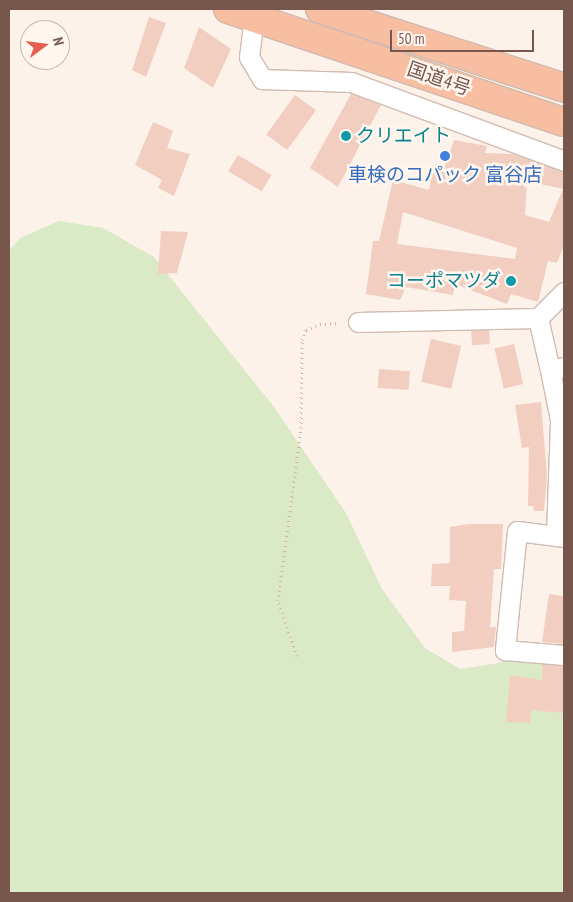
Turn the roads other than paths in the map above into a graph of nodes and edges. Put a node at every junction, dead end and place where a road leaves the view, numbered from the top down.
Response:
1 (228, 9) edge
2 (320, 9) edge
3 (254, 17) junction
4 (564, 88) edge
5 (564, 122) edge
6 (564, 161) edge
7 (564, 292) edge
8 (538, 318) junction
9 (358, 322) road end
10 (557, 368) edge
11 (560, 536) edge
12 (564, 655) edge

1 - 3 highway, 国道4号
2 - 4 highway, 国道4号
3 - 5 highway, 国道4号
3 - 6 street
7 - 8 street
8 - 9 street
8 - 10 street
10 - 11 street
11 - 12 street

